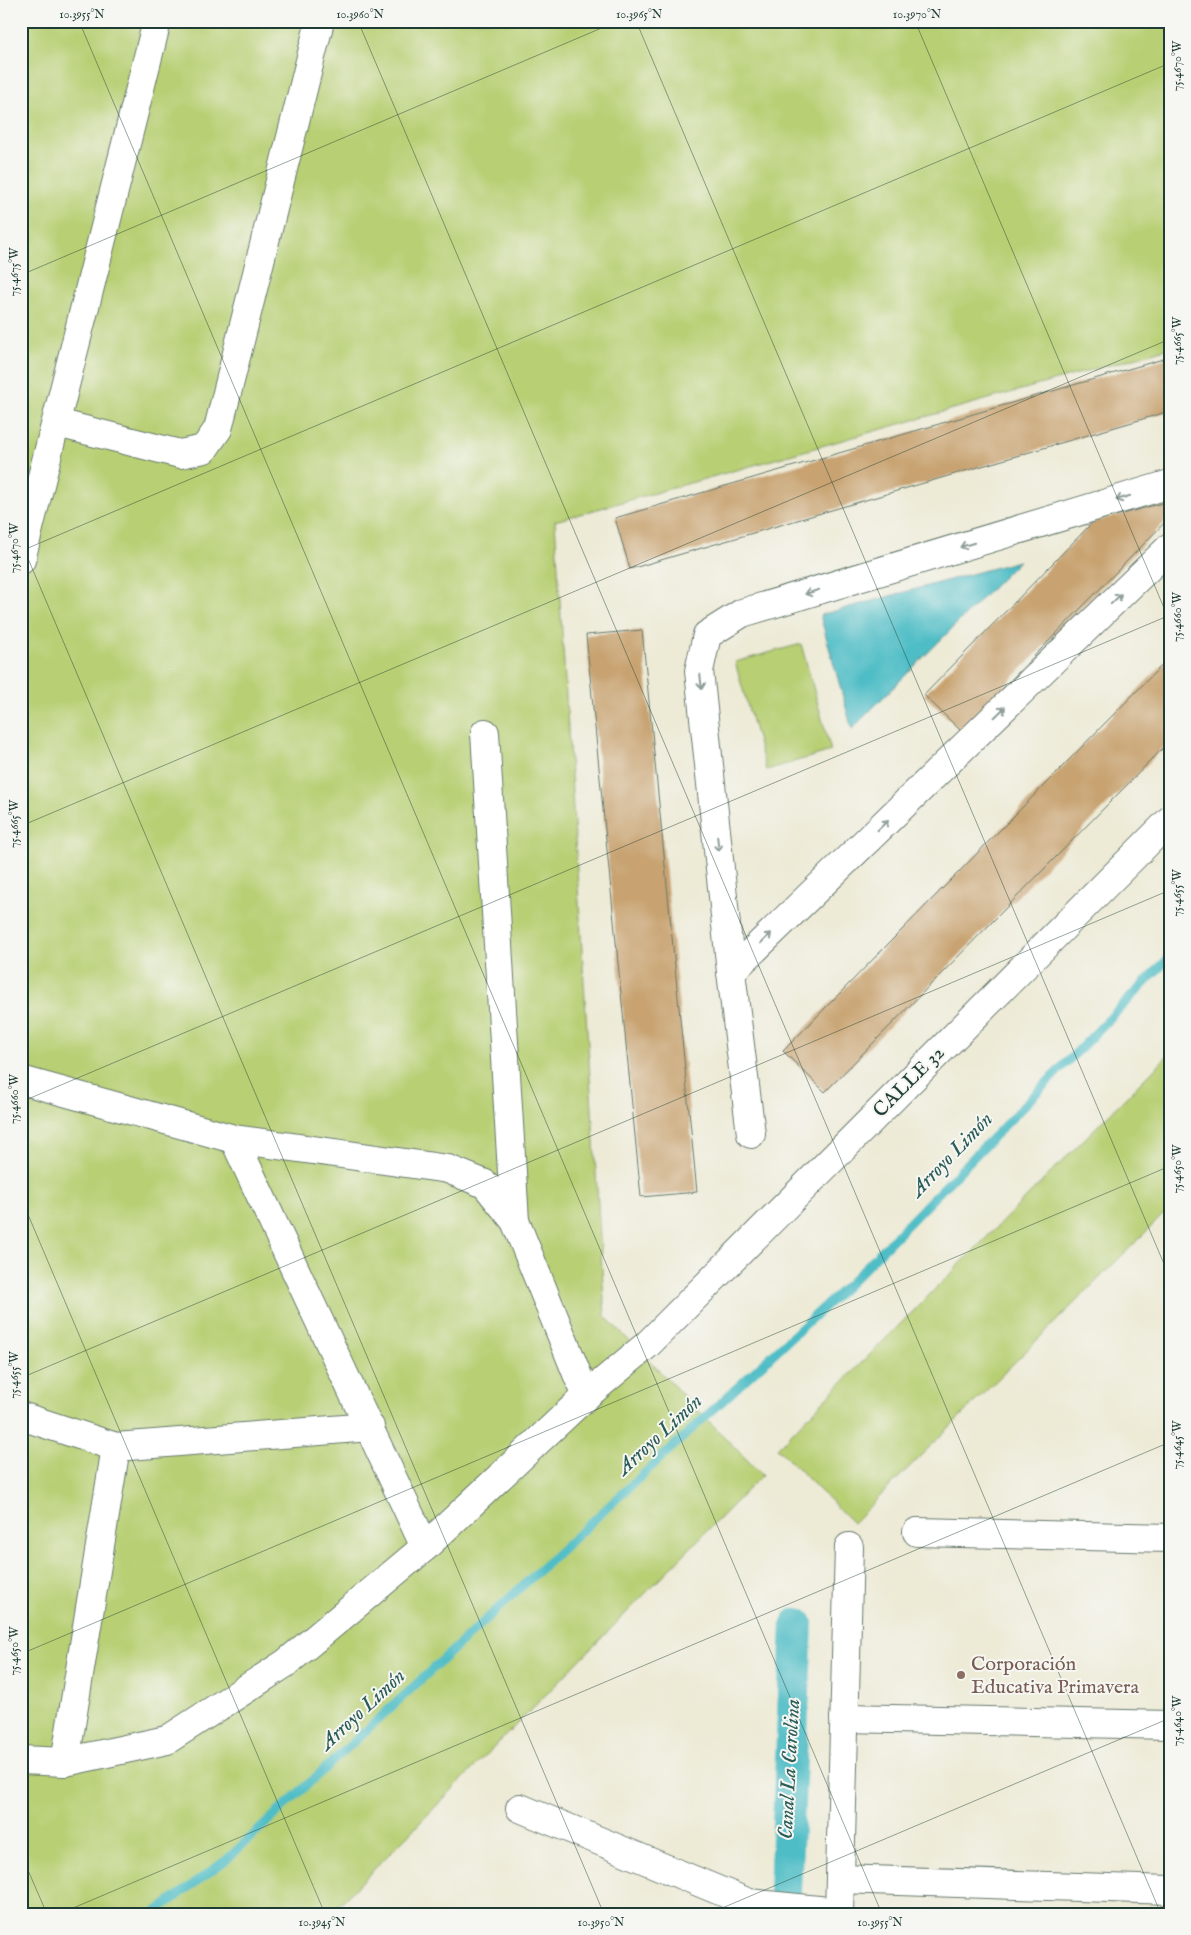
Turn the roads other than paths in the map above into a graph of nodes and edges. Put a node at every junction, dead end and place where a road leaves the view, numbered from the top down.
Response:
1 (157, 21) edge
2 (320, 21) edge
3 (57, 423) junction
4 (1170, 484) edge
5 (1170, 547) edge
6 (21, 560) edge
7 (485, 733) dead end
8 (1170, 820) edge
9 (731, 972) junction
10 (21, 1080) edge
11 (752, 1134) dead end
12 (234, 1139) junction
13 (515, 1221) junction
14 (586, 1396) junction
15 (21, 1416) edge
16 (370, 1427) junction
17 (116, 1446) junction
18 (917, 1532) dead end
19 (1170, 1538) edge
20 (425, 1547) junction
21 (849, 1547) dead end
22 (844, 1718) junction
23 (1170, 1725) edge
24 (21, 1760) edge
25 (65, 1762) junction
26 (520, 1808) dead end
27 (840, 1879) junction
28 (1170, 1890) edge
29 (839, 1913) edge

1 - 3 street
2 - 3 street
3 - 6 street
4 -> 9 street
9 -> 5 street
7 - 13 street
8 - 14 street, CALLE 32
9 - 11 street
10 - 12 street
12 - 13 street
12 - 16 street
13 - 14 street
14 - 20 street, CALLE 32
15 - 17 street
16 - 17 street
16 - 20 street
17 - 25 street
18 - 19 street
20 - 25 street, CALLE 32
21 - 22 street
22 - 23 street
22 - 27 street
24 - 25 street, CALLE 32
26 - 29 street
27 - 28 street
27 - 29 street

